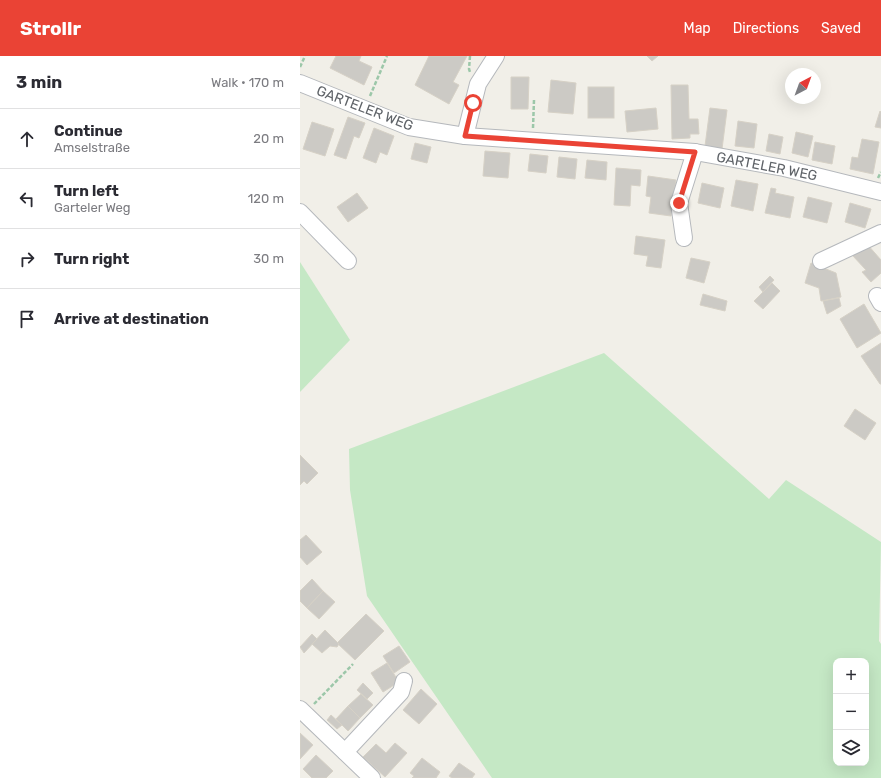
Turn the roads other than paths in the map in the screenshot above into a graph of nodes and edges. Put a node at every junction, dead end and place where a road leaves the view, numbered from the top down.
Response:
1 (496, 56) edge
2 (300, 83) edge
3 (465, 136) junction
4 (695, 152) junction
5 (881, 192) edge
6 (300, 212) edge
7 (881, 233) edge
8 (684, 238) dead end
9 (348, 261) dead end
10 (821, 261) dead end
11 (404, 681) dead end
12 (302, 711) edge
13 (345, 752) junction
14 (372, 778) edge

1 - 3 street
2 - 3 street, GARTELER WEG
3 - 4 street, GARTELER WEG
4 - 5 street, GARTELER WEG
4 - 8 street
6 - 9 street
7 - 10 street
11 - 13 street
12 - 13 street
13 - 14 street

